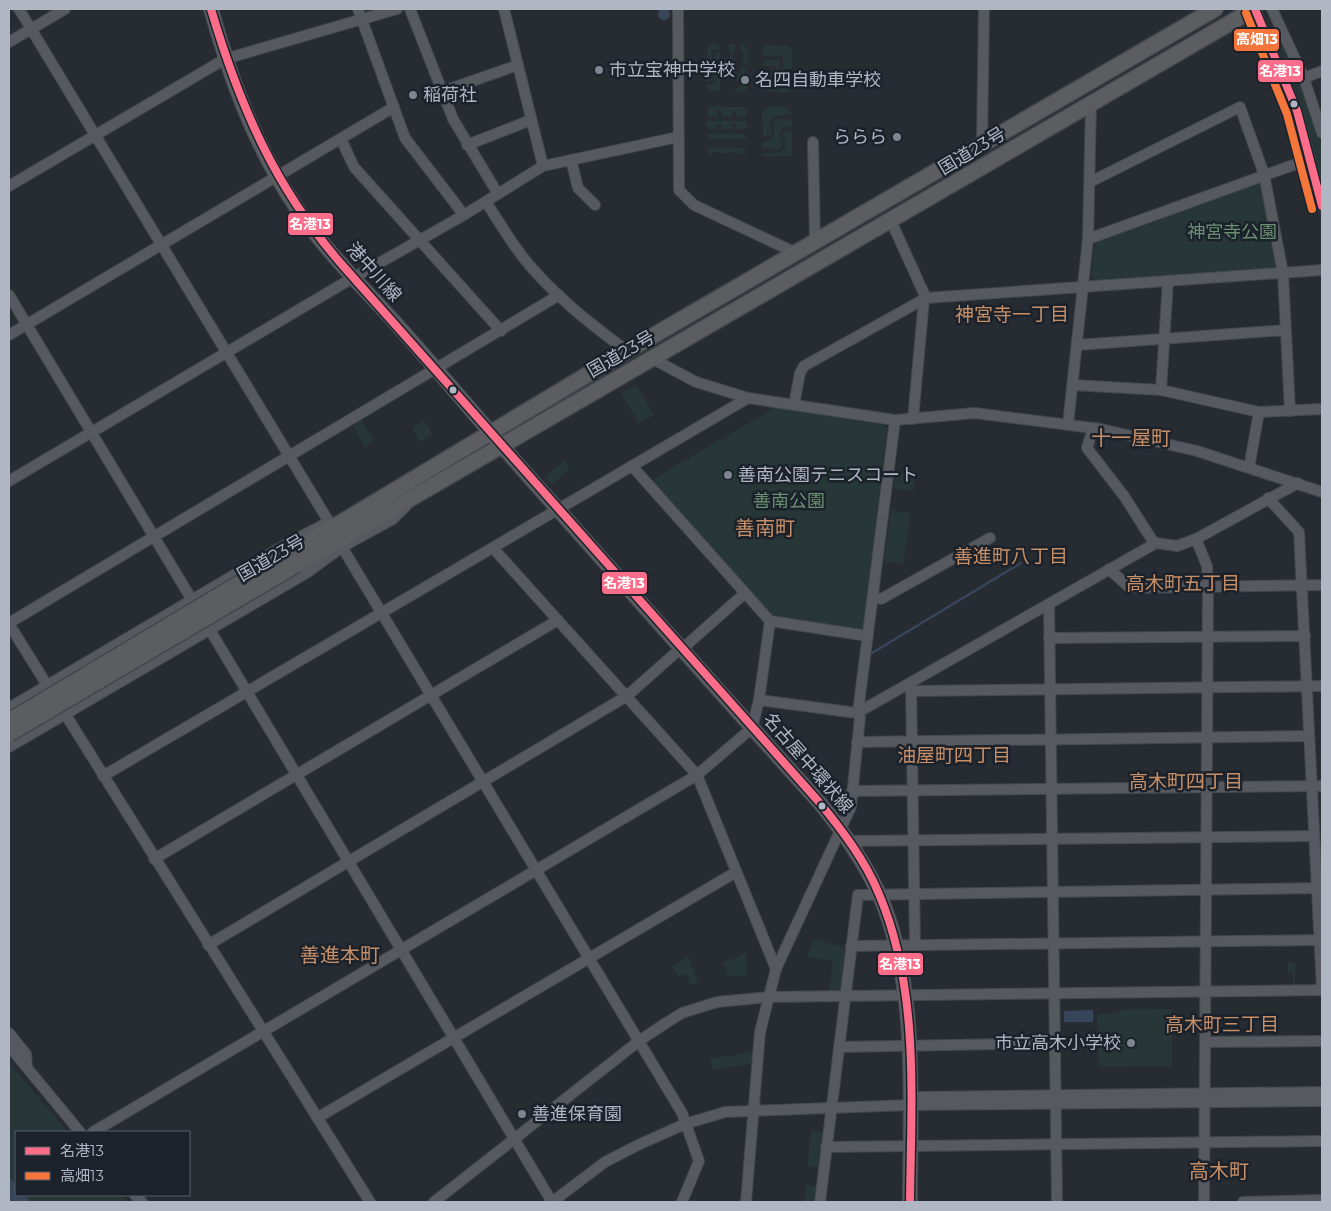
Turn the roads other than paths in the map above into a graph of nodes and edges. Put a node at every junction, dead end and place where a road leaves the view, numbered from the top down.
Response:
1 (19, 9) edge
2 (65, 9) edge
3 (212, 9) edge
4 (397, 9) edge
5 (410, 9) edge
6 (504, 9) edge
7 (678, 9) edge
8 (984, 9) edge
9 (1215, 9) edge
10 (1255, 9) edge
11 (1272, 9) edge
12 (360, 14) edge
13 (31, 28) junction
14 (9, 42) edge
15 (225, 59) junction
16 (518, 65) junction
17 (1322, 71) edge
18 (1304, 78) junction
19 (441, 92) junction
20 (1091, 103) junction
21 (394, 107) junction
22 (531, 120) junction
23 (1322, 134) edge
24 (95, 135) junction
25 (678, 137) junction
26 (340, 138) junction
27 (813, 142) dead end
28 (982, 144) junction
29 (467, 145) junction
30 (1310, 159) junction
31 (571, 160) junction
32 (543, 166) junction
33 (1264, 174) junction
34 (277, 176) junction
35 (1090, 182) junction
36 (9, 186) edge
37 (498, 194) junction
38 (486, 202) junction
39 (595, 205) dead end
40 (1322, 206) edge
41 (464, 215) junction
42 (891, 221) junction
43 (1088, 239) junction
44 (420, 241) junction
45 (815, 242) junction
46 (162, 244) junction
47 (796, 253) junction
48 (1322, 270) edge
49 (1283, 273) junction
50 (355, 279) junction
51 (1168, 282) junction
52 (1084, 288) junction
53 (9, 294) edge
54 (559, 295) junction
55 (925, 299) junction
56 (26, 324) junction
57 (1286, 330) junction
58 (501, 331) junction
59 (9, 334) edge
60 (1164, 339) junction
61 (1077, 345) junction
62 (627, 351) junction
63 (227, 353) junction
64 (651, 358) junction
65 (436, 371) junction
66 (1073, 384) junction
67 (1162, 390) junction
68 (748, 398) junction
69 (794, 405) junction
70 (1322, 409) edge
71 (1290, 411) junction
72 (1259, 412) junction
73 (913, 418) junction
74 (895, 420) junction
75 (1068, 425) junction
76 (1093, 428) junction
77 (92, 432) junction
78 (490, 432) junction
79 (502, 447) junction
80 (290, 457) junction
81 (632, 466) junction
82 (1249, 468) junction
83 (9, 481) edge
84 (409, 483) junction
85 (1298, 483) junction
86 (1322, 492) edge
87 (416, 497) junction
88 (1268, 498) junction
89 (558, 509) junction
90 (329, 522) junction
91 (154, 537) junction
92 (990, 538) dead end
93 (1196, 539) junction
94 (1154, 543) junction
95 (342, 547) junction
96 (493, 548) junction
97 (293, 559) junction
98 (1109, 569) junction
99 (1322, 585) edge
100 (1302, 586) junction
101 (1208, 587) junction
102 (745, 593) junction
103 (873, 597) junction
104 (192, 600) junction
105 (1049, 604) junction
106 (382, 614) junction
107 (558, 620) junction
108 (770, 621) junction
109 (9, 623) edge
110 (210, 630) junction
111 (868, 636) junction
112 (1305, 636) junction
113 (1208, 637) junction
114 (1049, 638) junction
115 (682, 648) junction
116 (47, 686) junction
117 (1307, 686) junction
118 (1322, 686) edge
119 (911, 687) junction
120 (1207, 687) junction
121 (1050, 689) junction
122 (248, 693) junction
123 (431, 695) junction
124 (627, 696) junction
125 (759, 700) junction
126 (9, 708) edge
127 (858, 712) junction
128 (65, 714) junction
129 (9, 721) edge
130 (752, 728) junction
131 (9, 734) edge
132 (1309, 736) junction
133 (1207, 737) junction
134 (1051, 739) junction
135 (912, 741) junction
136 (857, 742) junction
137 (9, 747) edge
138 (297, 774) junction
139 (697, 775) junction
140 (103, 776) junction
141 (483, 782) junction
142 (1317, 786) edge
143 (1207, 787) junction
144 (1051, 789) junction
145 (913, 790) junction
146 (852, 791) junction
147 (840, 827) junction
148 (1314, 836) junction
149 (1206, 838) junction
150 (1052, 839) junction
151 (914, 840) junction
152 (849, 841) junction
153 (154, 859) junction
154 (348, 861) junction
155 (537, 870) junction
156 (736, 872) junction
157 (1320, 888) edge
158 (1206, 890) junction
159 (1053, 892) junction
160 (879, 894) junction
161 (914, 894) junction
162 (1320, 940) junction
163 (1206, 942) junction
164 (1053, 944) junction
165 (208, 945) junction
166 (915, 945) junction
167 (851, 946) junction
168 (896, 946) junction
169 (401, 950) junction
170 (588, 959) junction
171 (776, 969) junction
172 (1322, 990) edge
173 (1205, 992) junction
174 (1054, 994) junction
175 (906, 995) junction
176 (769, 997) junction
177 (845, 997) junction
178 (262, 1032) junction
179 (9, 1033) edge
180 (452, 1038) junction
181 (639, 1041) junction
182 (1322, 1041) edge
183 (1205, 1042) junction
184 (1055, 1043) junction
185 (908, 1045) junction
186 (9, 1046) edge
187 (839, 1047) junction
188 (27, 1067) junction
189 (1322, 1092) edge
190 (1204, 1097) junction
191 (1055, 1099) junction
192 (1322, 1101) edge
193 (910, 1104) junction
194 (832, 1107) junction
195 (754, 1109) junction
196 (316, 1118) junction
197 (685, 1124) junction
198 (79, 1131) edge
199 (95, 1131) edge
200 (516, 1138) junction
201 (1322, 1141) edge
202 (1204, 1143) junction
203 (1056, 1144) junction
204 (910, 1146) junction
205 (826, 1147) junction
206 (1322, 1200) edge
207 (370, 1202) edge
208 (434, 1202) edge
209 (553, 1202) edge
210 (682, 1202) edge
211 (746, 1202) edge
212 (820, 1202) edge
213 (910, 1202) edge
214 (1057, 1202) edge
215 (1204, 1202) edge
216 (1243, 1202) edge

1 - 13 street
2 - 13 street
3 - 15 main road, 港中川線
4 - 12 street
5 - 19 street
6 - 16 street
7 - 25 street
8 - 28 street
9 - 28 highway, 国道23号
10 - 20 highway, 国道23号
10 - 30 street
11 - 18 street
12 - 15 street
12 - 21 street
13 - 14 street
13 - 24 street
15 - 24 street
15 - 34 main road, 港中川線
16 - 19 street
16 - 22 street
17 - 18 street
18 - 23 street
19 - 29 street
20 - 35 street
20 - 42 highway, 国道23号
21 - 26 street
21 - 41 street
22 - 29 street
22 - 32 street
24 - 36 street
24 - 46 street
25 - 31 street
25 - 47 street
26 - 34 street
26 - 44 street
27 - 45 street
28 - 45 highway, 国道23号
29 - 37 street
30 - 33 street
30 - 40 street
31 - 32 street
31 - 39 street
32 - 37 street
33 - 35 street
33 - 43 street
33 - 49 street
34 - 46 street
34 - 50 main road, 港中川線
35 - 43 street
37 - 38 street
38 - 41 street
38 - 54 street
41 - 44 street
42 - 55 street
42 - 64 highway, 国道23号
43 - 52 street
44 - 50 street
44 - 58 street
45 - 47 highway, 国道23号
46 - 56 street
46 - 63 street
47 - 62 highway, 国道23号
48 - 49 street
49 - 51 street
49 - 57 street
50 - 63 street
50 - 65 main road, 港中川線
51 - 52 street
51 - 60 street
52 - 55 street
52 - 61 street
53 - 56 street
54 - 58 street
54 - 62 street
55 - 69 street
55 - 73 street
56 - 59 street
56 - 77 street
57 - 60 street
57 - 71 street
58 - 65 street
60 - 61 street
60 - 67 street
61 - 66 street
62 - 78 highway, 国道23号
63 - 77 street
63 - 80 street
64 - 68 street
64 - 79 highway, 国道23号
65 - 78 main road, 港中川線
65 - 80 street
66 - 67 street
66 - 75 street
67 - 72 street
68 - 69 street
68 - 81 street
69 - 74 street
70 - 71 street
71 - 72 street
72 - 82 street
73 - 74 street
73 - 75 street
74 - 103 street
75 - 76 street
76 - 82 street
76 - 94 street
77 - 83 street
77 - 91 street
78 - 79 main road, 名古屋中環状線
78 - 84 highway, 国道23号
79 - 87 highway, 国道23号
79 - 89 main road, 名古屋中環状線
80 - 90 street
80 - 91 street
81 - 89 street
81 - 102 street
82 - 85 street
84 - 90 street
84 - 97 highway, 国道23号
85 - 86 street
85 - 88 street
87 - 95 street
87 - 97 highway, 国道23号
88 - 93 street
88 - 100 street
89 - 96 street
89 - 115 main road, 名古屋中環状線
90 - 104 street
91 - 104 street
91 - 109 street
92 - 103 street
93 - 94 street
93 - 101 street
94 - 98 street
95 - 106 street
95 - 110 street
96 - 106 street
96 - 107 street
97 - 129 highway, 国道23号, bridge
97 - 131 highway, 国道23号, bridge
98 - 101 street
98 - 105 street
99 - 100 street
100 - 101 street
100 - 112 street
101 - 113 street
102 - 108 street
102 - 115 street
103 - 111 street
104 - 116 street
105 - 114 street
105 - 119 street
106 - 122 street
106 - 123 street
107 - 123 street
107 - 124 street
108 - 111 street
108 - 125 street
109 - 116 street
110 - 122 street
110 - 128 street
111 - 127 street
112 - 113 street
112 - 117 street
113 - 114 street
113 - 120 street
114 - 121 street
115 - 124 street
115 - 130 main road, 名古屋中環状線
116 - 126 street
116 - 128 street
117 - 118 street
117 - 120 street
117 - 132 street
119 - 121 street
119 - 127 street
119 - 135 street
120 - 121 street
120 - 133 street
121 - 134 street
122 - 138 street
122 - 140 street
123 - 138 street
123 - 141 street
124 - 139 street
124 - 141 street
125 - 127 street
125 - 130 street
127 - 136 street
128 - 137 street
128 - 140 street
130 - 139 street
130 - 147 main road, 名古屋中環状線
132 - 133 street
132 - 142 street
133 - 134 street
133 - 143 street
134 - 135 street
134 - 144 street
135 - 136 street
135 - 145 street
136 - 146 street
138 - 153 street
138 - 154 street
139 - 155 street
139 - 156 street
140 - 153 street
141 - 154 street
141 - 155 street
142 - 143 street
142 - 148 street
143 - 144 street
143 - 149 street
144 - 145 street
144 - 150 street
145 - 146 street
145 - 151 street
146 - 147 street
147 - 152 main road, 名古屋中環状線
147 - 171 street
148 - 149 street
148 - 157 street
149 - 150 street
149 - 158 street
150 - 151 street
150 - 159 street
151 - 152 street
151 - 161 street
152 - 160 main road, 名古屋中環状線
153 - 165 street
154 - 165 street
154 - 169 street
155 - 169 street
155 - 170 street
156 - 170 street
156 - 171 street
157 - 158 street
157 - 162 street
158 - 159 street
158 - 163 street
159 - 161 street
159 - 164 street
160 - 161 street
160 - 167 street
160 - 168 main road, 名古屋中環状線
161 - 166 street
162 - 163 street
162 - 172 street
163 - 164 street
163 - 173 street
164 - 166 street
164 - 174 street
165 - 178 street
166 - 168 street
167 - 168 street
167 - 177 street
168 - 175 main road, 名古屋中環状線
169 - 178 street
169 - 180 street
170 - 180 street
170 - 181 street
171 - 176 street
172 - 173 street
173 - 174 street
173 - 183 street
174 - 175 street
174 - 184 street
175 - 177 street
175 - 185 main road, 名古屋中環状線
176 - 177 street
176 - 181 street
176 - 195 street
177 - 187 street
178 - 196 street
178 - 199 street
179 - 188 street
180 - 196 street
180 - 200 street
181 - 197 street
181 - 200 street
182 - 183 street
183 - 190 street
184 - 185 street
184 - 191 street
185 - 187 street
185 - 193 main road, 名古屋中環状線
186 - 188 street
187 - 194 street
188 - 198 street
189 - 190 street
190 - 191 street
190 - 192 street
190 - 202 street
191 - 193 street
191 - 203 street
193 - 194 street
193 - 204 main road, 名古屋中環状線
194 - 195 street
194 - 205 street
195 - 197 street
195 - 211 street
196 - 207 street
197 - 209 street
197 - 210 street
200 - 208 street
200 - 209 street
201 - 202 street
202 - 203 street
202 - 215 street
203 - 204 street
203 - 214 street
204 - 205 street
204 - 213 main road, 名古屋中環状線
205 - 212 street
206 - 216 street

